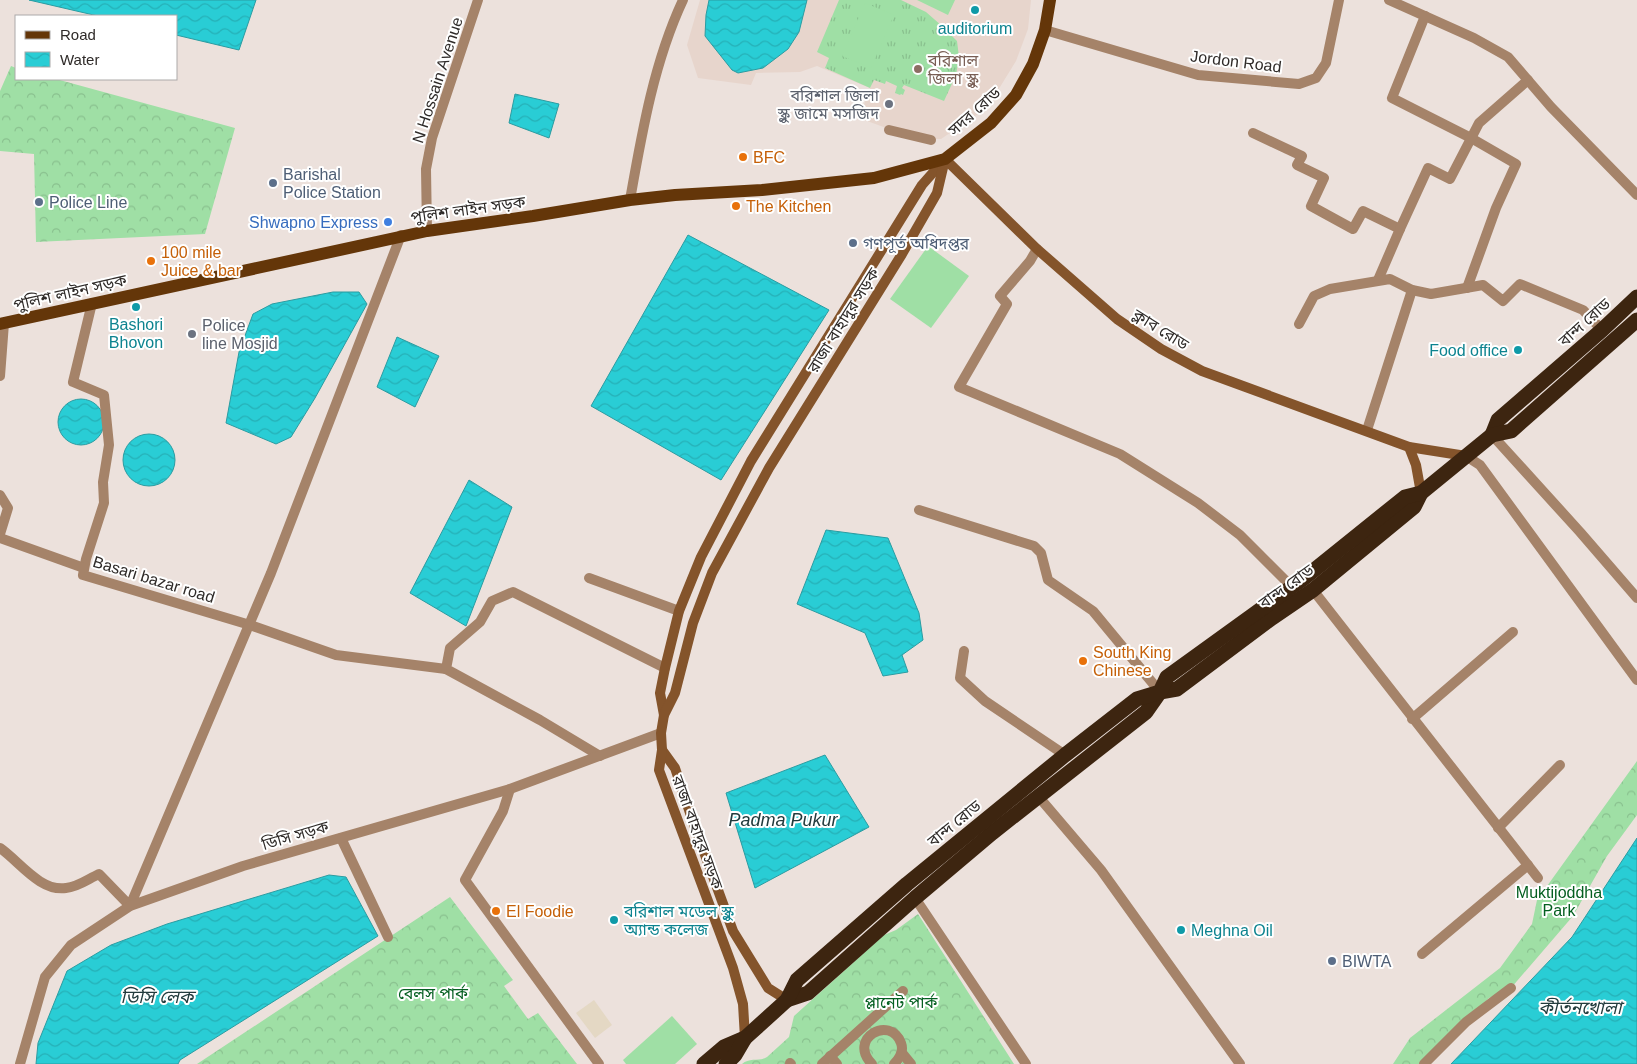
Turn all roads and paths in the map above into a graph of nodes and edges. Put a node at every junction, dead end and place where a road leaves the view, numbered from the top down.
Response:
1 (478, 0) edge
2 (683, 0) edge
3 (1050, 0) edge
4 (1339, 0) edge
5 (1389, 0) edge
6 (1425, 16) junction
7 (1045, 30) junction
8 (1528, 80) junction
9 (888, 130) dead end
10 (1253, 133) dead end
11 (1472, 138) junction
12 (931, 141) dead end
13 (945, 159) junction
14 (1637, 194) edge
15 (630, 200) junction
16 (1400, 229) junction
17 (427, 231) junction
18 (401, 235) junction
19 (1037, 248) junction
20 (1378, 280) junction
21 (1467, 288) junction
22 (1412, 290) junction
23 (1637, 297) edge
24 (92, 303) junction
25 (1637, 320) edge
26 (2, 324) edge
27 (1298, 324) dead end
28 (1602, 330) junction
29 (0, 376) edge
30 (1367, 430) junction
31 (1492, 435) junction
32 (1409, 447) junction
33 (1466, 456) junction
34 (1421, 493) junction
35 (0, 495) edge
36 (919, 510) dead end
37 (0, 536) edge
38 (84, 568) junction
39 (589, 578) dead end
40 (1292, 587) junction
41 (1313, 590) junction
42 (1637, 598) edge
43 (679, 611) junction
44 (250, 625) junction
45 (1513, 632) dead end
46 (964, 651) dead end
47 (665, 668) junction
48 (446, 669) junction
49 (1637, 680) edge
50 (1160, 692) junction
51 (664, 715) junction
52 (1412, 718) junction
53 (661, 733) junction
54 (662, 750) junction
55 (1065, 755) junction
56 (600, 756) junction
57 (1560, 766) dead end
58 (510, 789) junction
59 (1038, 796) junction
60 (1498, 828) junction
61 (341, 838) junction
62 (0, 848) edge
63 (1528, 866) junction
64 (1538, 878) dead end
65 (915, 898) junction
66 (130, 906) junction
67 (388, 937) dead end
68 (1422, 954) dead end
69 (1511, 988) dead end
70 (903, 991) dead end
71 (787, 1000) junction
72 (744, 1038) junction
73 (902, 1053) junction
74 (834, 1060) edge
75 (20, 1064) edge
76 (599, 1064) edge
77 (704, 1064) edge
78 (726, 1064) edge
79 (822, 1064) edge
80 (872, 1064) edge
81 (894, 1064) edge
82 (911, 1064) edge
83 (1026, 1064) edge
84 (1240, 1064) edge
85 (1424, 1064) edge

1 - 17 street, N Hossain Avenue
2 - 15 street
3 - 7 main road, সদর রোড
4 - 7 street, Jordon Road
5 - 6 street
6 - 8 street
6 - 11 street
7 - 13 main road, সদর রোড
8 - 11 street
8 - 14 street
9 - 12 street
10 - 16 street
11 - 16 street
11 - 21 street
13 - 15 main road, পুলিশ লাইন সড়ক
13 - 19 main road, ক্লাব রোড
13 - 43 main road, রাজা বাহাদুর সড়ক
13 - 51 main road, রাজা বাহাদুর সড়ক
15 - 17 main road, পুলিশ লাইন সড়ক
16 - 20 street
17 - 18 main road, পুলিশ লাইন সড়ক
18 - 24 main road, পুলিশ লাইন সড়ক
18 - 44 street
19 - 30 main road, ক্লাব রোড
19 - 40 street
20 - 22 street
20 - 27 street
21 - 22 street
21 - 28 street
22 - 30 street
23 - 28 highway, বান্দ রোড
24 - 26 main road, পুলিশ লাইন সড়ক
24 - 38 street, Basari bazar road
25 - 31 highway, বান্দ রোড
26 - 29 street
28 - 31 highway, বান্দ রোড
30 - 32 main road, ক্লাব রোড
31 - 33 highway, বান্দ রোড
31 - 42 street
32 - 33 main road, ক্লাব রোড
32 - 34 main road
33 - 34 highway, বান্দ রোড
33 - 49 street
34 - 40 highway, বান্দ রোড
34 - 41 highway, বান্দ রোড
35 - 37 street
36 - 50 street
37 - 38 street
38 - 44 street, Basari bazar road
39 - 43 street
40 - 50 highway, বান্দ রোড
41 - 50 highway, বান্দ রোড
41 - 52 street
43 - 47 main road, রাজা বাহাদুর সড়ক
44 - 48 street, Basari bazar road
44 - 66 street
45 - 52 street
46 - 55 street
47 - 48 street
47 - 51 main road, রাজা বাহাদুর সড়ক
48 - 56 street
50 - 55 highway, বান্দ রোড
50 - 59 highway, বান্দ রোড
51 - 53 main road, রাজা বাহাদুর সড়ক
52 - 60 street
53 - 54 main road, রাজা বাহাদুর সড়ক
53 - 56 street, ডিসি সড়ক
54 - 71 main road, রাজা বাহাদুর সড়ক
54 - 72 main road, রাজা বাহাদুর সড়ক
55 - 71 highway, বান্দ রোড
56 - 58 street, ডিসি সড়ক
57 - 60 street
58 - 61 street, ডিসি সড়ক
58 - 76 street
59 - 65 highway, বান্দ রোড
59 - 84 street
60 - 63 street
61 - 66 street, ডিসি সড়ক
61 - 67 street
62 - 66 street
63 - 64 street
63 - 68 street
65 - 71 highway, বান্দ রোড
65 - 83 street
66 - 75 street, ডিসি সড়ক
69 - 85 street
70 - 74 street
71 - 72 highway, বান্দ রোড
72 - 77 highway, বান্দ রোড
72 - 78 highway, বান্দ রোড
73 - 80 street
73 - 81 street
73 - 82 street
74 - 79 street

